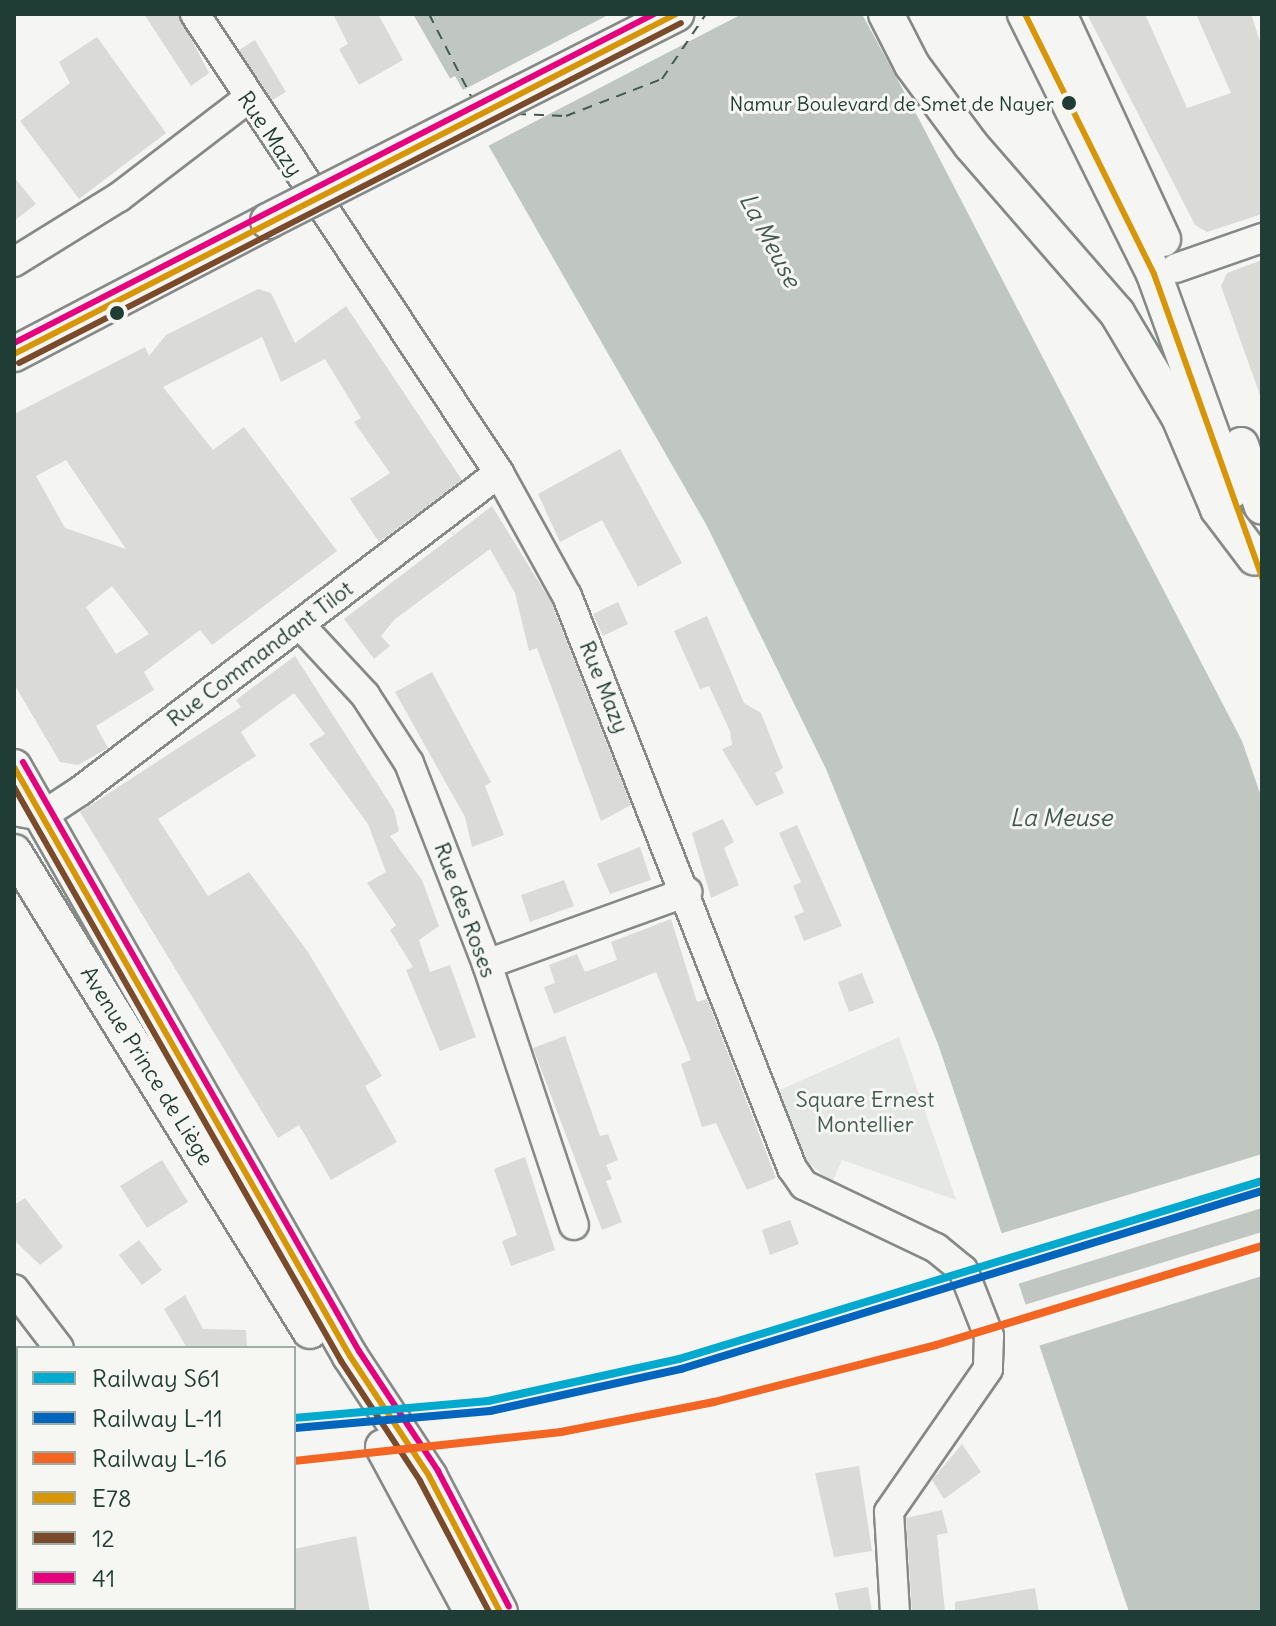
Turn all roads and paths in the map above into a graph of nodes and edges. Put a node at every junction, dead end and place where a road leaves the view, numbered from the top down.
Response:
1 (195, 14) edge
2 (676, 14) edge
3 (886, 14) edge
4 (1025, 14) edge
5 (1059, 14) edge
6 (246, 100) junction
7 (1262, 238) edge
8 (14, 262) edge
9 (1176, 268) junction
10 (14, 354) edge
11 (499, 473) junction
12 (1262, 507) edge
13 (1258, 568) edge
14 (300, 625) junction
15 (14, 767) edge
16 (28, 814) edge
17 (14, 852) edge
18 (687, 892) junction
19 (487, 964) junction
20 (574, 1225) dead end
21 (14, 1289) edge
22 (57, 1346) edge
23 (472, 1612) edge
24 (500, 1612) edge
25 (895, 1612) edge

1 - 6 street, Rue Mazy
2 - 10 main road, bridge
3 - 13 main road
4 - 13 main road
5 - 9 main road
6 - 8 street
6 - 11 street, Rue Mazy
7 - 9 street
9 - 12 main road
11 - 14 street, Rue Commandant Tilot
11 - 18 street, Rue Mazy
14 - 16 street, Rue Commandant Tilot
14 - 19 street, Rue des Roses
15 - 16 main road, Avenue Prince de Liège
16 - 24 main road, Avenue Prince de Liège
17 - 23 main road, Avenue Prince de Liège
18 - 19 street
18 - 25 street, Rue Mazy
19 - 20 street, Rue des Roses
21 - 22 street

